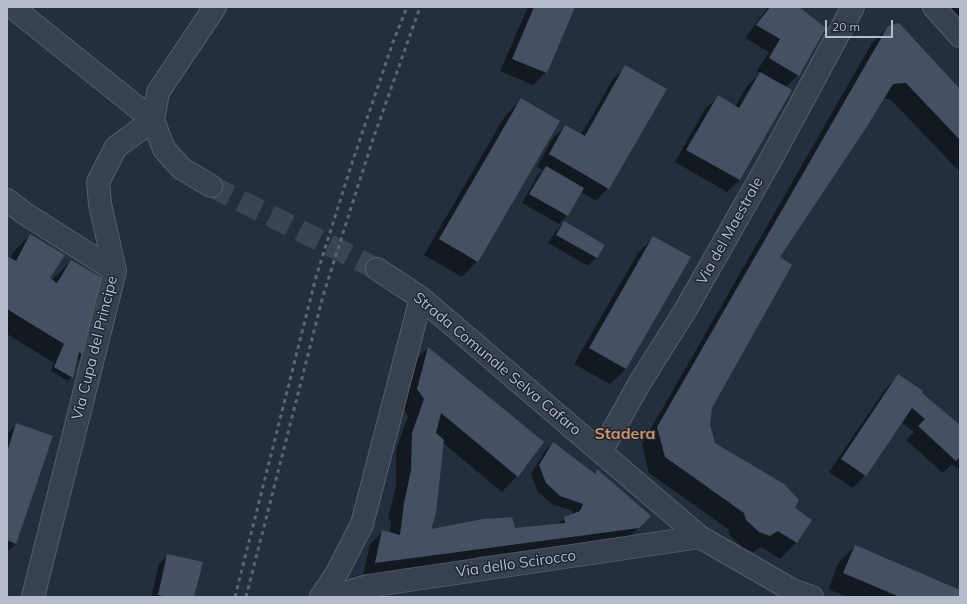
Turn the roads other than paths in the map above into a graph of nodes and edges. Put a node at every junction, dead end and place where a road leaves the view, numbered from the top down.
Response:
1 (12, 7) edge
2 (216, 7) edge
3 (853, 7) edge
4 (934, 7) edge
5 (960, 36) edge
6 (153, 120) junction
7 (211, 186) tunnel mouth
8 (7, 200) edge
9 (377, 270) tunnel mouth
10 (115, 271) junction
11 (421, 298) junction
12 (601, 452) junction
13 (700, 538) junction
14 (33, 597) edge
15 (321, 597) edge
16 (332, 597) edge
17 (812, 597) edge

1 - 6 street
2 - 6 street
3 - 12 street, Via del Maestrale
4 - 5 street
6 - 7 street
6 - 10 street, Via Cupa del Principe
8 - 10 street
9 - 11 street, Strada Comunale Selva Cafaro
10 - 14 street, Via Cupa del Principe
11 - 12 street, Strada Comunale Selva Cafaro
11 - 15 street
12 - 13 street, Strada Comunale Selva Cafaro
13 - 16 street, Via dello Scirocco
13 - 17 street, Strada Comunale Selva Cafaro

